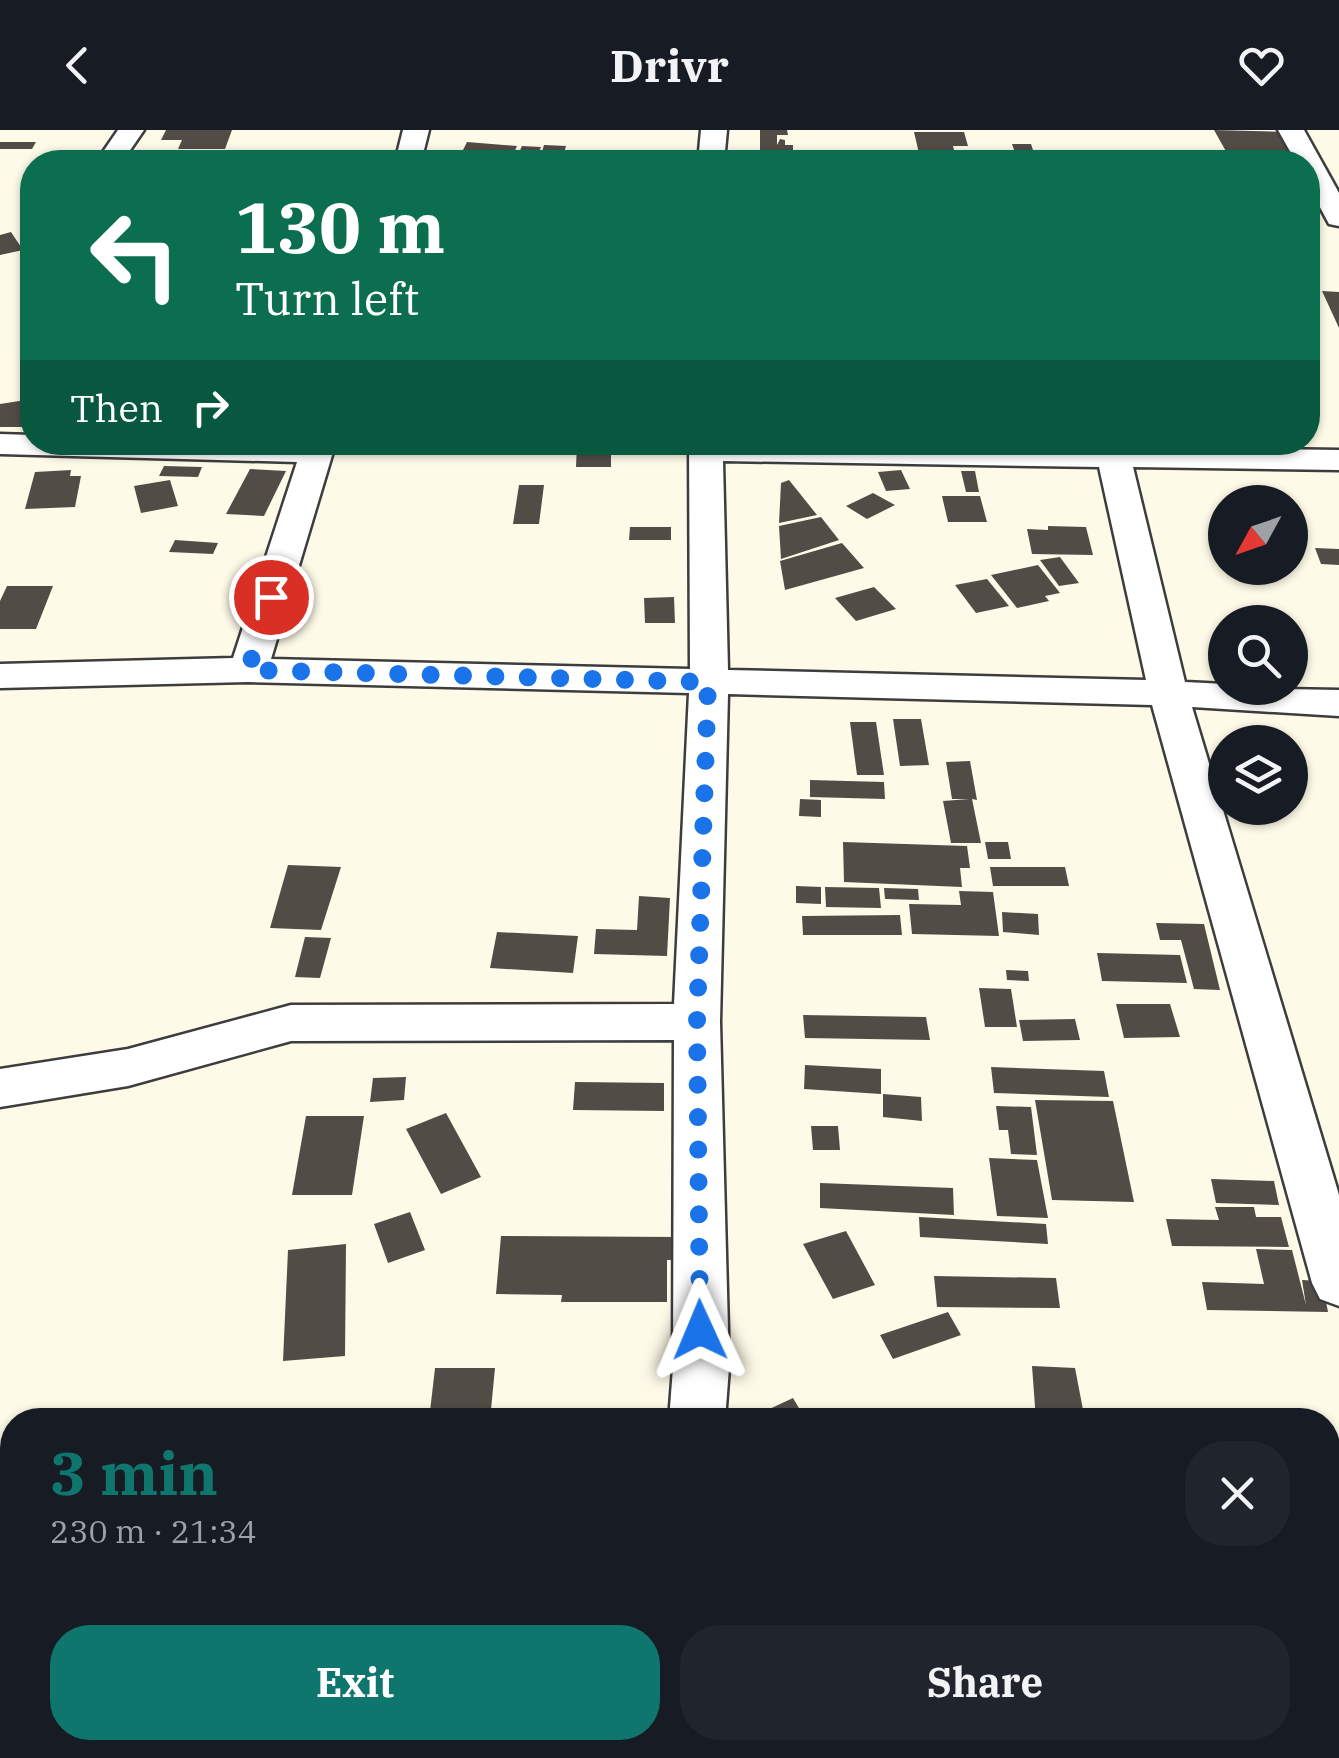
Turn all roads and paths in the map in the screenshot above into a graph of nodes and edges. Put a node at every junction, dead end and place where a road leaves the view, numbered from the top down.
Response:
1 (1320, 183) edge
2 (1339, 218) edge
3 (315, 455) edge
4 (706, 455) edge
5 (1113, 455) edge
6 (1226, 455) edge
7 (1339, 460) edge
8 (248, 670) junction
9 (0, 676) edge
10 (708, 682) junction
11 (1168, 693) junction
12 (1339, 703) edge
13 (697, 1022) junction
14 (0, 1088) edge
15 (1339, 1283) edge
16 (698, 1408) edge

1 - 2 street
3 - 8 street
4 - 10 street
5 - 11 street
6 - 7 street
8 - 9 street
8 - 10 street
10 - 11 street
10 - 13 street
11 - 12 street
11 - 15 street
13 - 14 street
13 - 16 street

